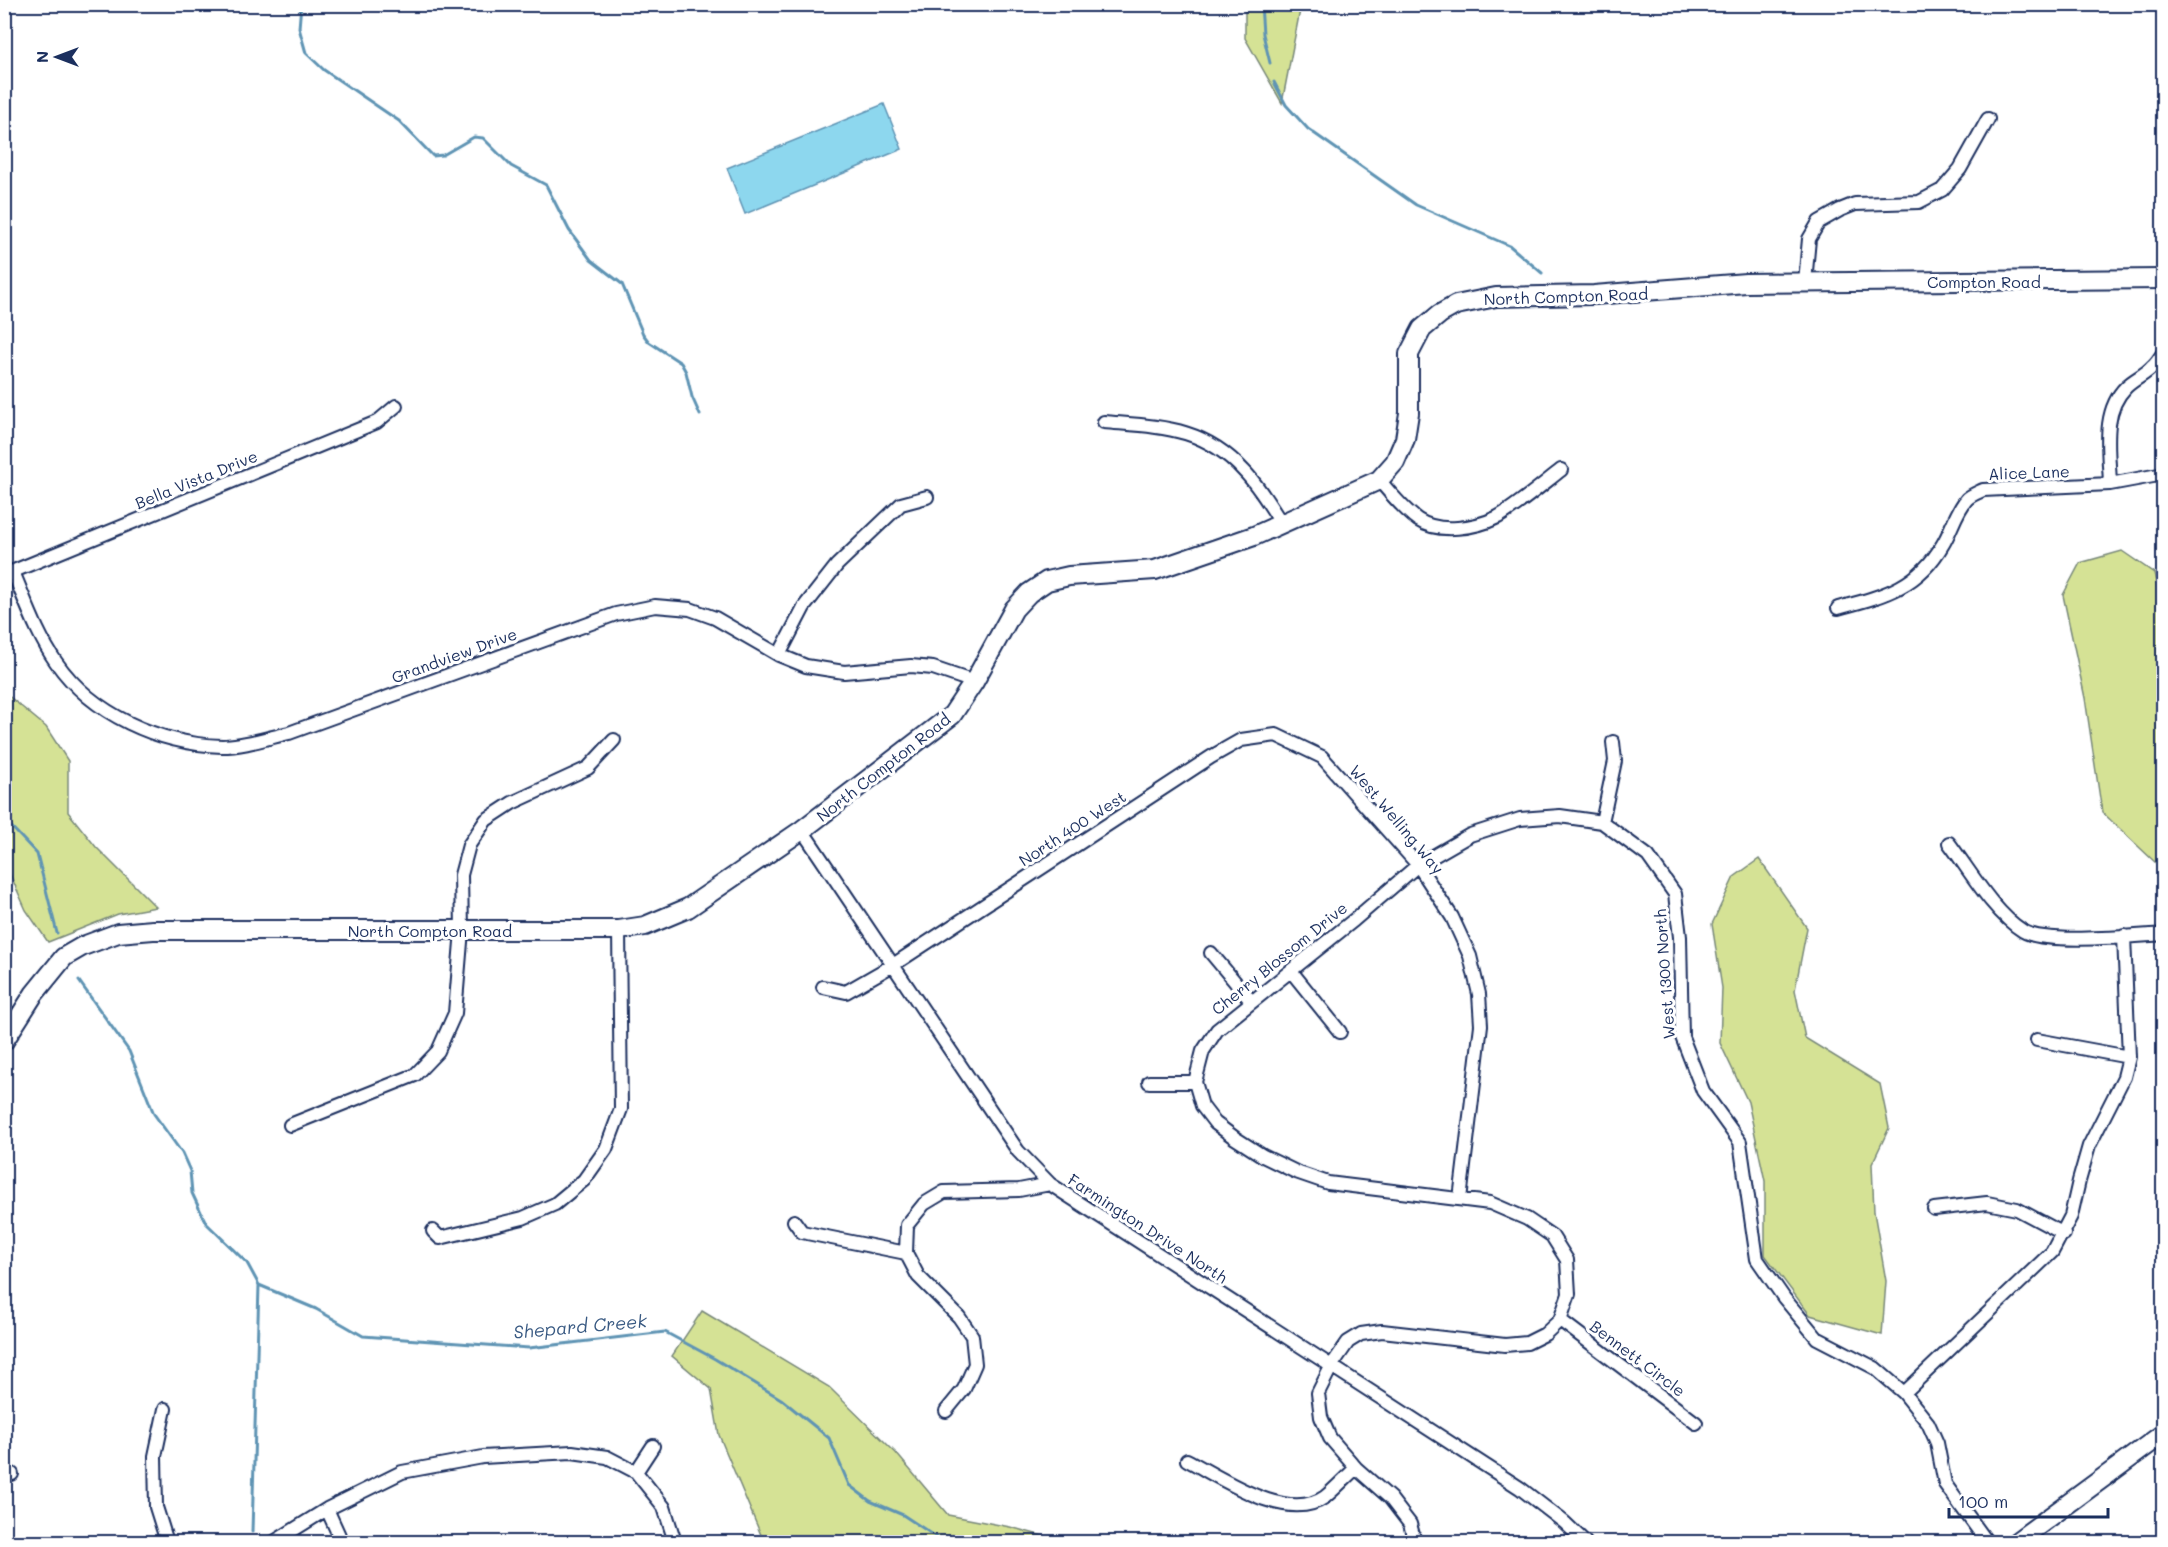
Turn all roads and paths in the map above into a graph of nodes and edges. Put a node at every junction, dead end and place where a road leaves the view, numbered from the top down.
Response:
1 (1988, 119) dead end
2 (2163, 279) edge
3 (1805, 282) junction
4 (2163, 352) edge
5 (396, 406) dead end
6 (1104, 422) dead end
7 (1562, 470) dead end
8 (2163, 474) edge
9 (1379, 480) junction
10 (2110, 484) junction
11 (927, 497) dead end
12 (1282, 524) junction
13 (9, 574) edge
14 (1838, 608) dead end
15 (779, 656) junction
16 (974, 682) junction
17 (1276, 735) joint
18 (614, 740) dead end
19 (1613, 742) dead end
20 (1602, 822) junction
21 (802, 830) junction
22 (1950, 843) dead end
23 (1418, 865) junction
24 (462, 930) junction
25 (619, 930) junction
26 (2163, 934) edge
27 (2124, 936) junction
28 (1211, 953) dead end
29 (893, 965) junction
30 (1291, 972) junction
31 (823, 987) dead end
32 (1251, 1001) junction
33 (1340, 1032) dead end
34 (2037, 1040) dead end
35 (4, 1041) edge
36 (2128, 1057) junction
37 (1149, 1082) dead end
38 (1195, 1082) junction
39 (290, 1125) dead end
40 (1050, 1184) junction
41 (1460, 1199) junction
42 (1934, 1209) dead end
43 (794, 1221) dead end
44 (433, 1231) dead end
45 (2064, 1234) junction
46 (906, 1253) junction
47 (1560, 1320) junction
48 (1332, 1365) junction
49 (1904, 1393) junction
50 (165, 1409) dead end
51 (946, 1411) dead end
52 (1696, 1423) dead end
53 (2162, 1436) edge
54 (653, 1446) dead end
55 (1187, 1460) dead end
56 (1356, 1468) junction
57 (636, 1472) junction
58 (327, 1509) junction
59 (167, 1542) edge
60 (274, 1542) edge
61 (342, 1542) edge
62 (675, 1542) edge
63 (1415, 1542) edge
64 (1585, 1542) edge
65 (1987, 1542) edge
66 (2016, 1542) edge

1 - 3 street
2 - 3 street, Compton Road
3 - 9 street, North Compton Road
4 - 10 street
5 - 13 street, Bella Vista Drive
6 - 12 street
7 - 9 street
8 - 10 street, Alice Lane
9 - 12 street, North Compton Road
10 - 14 street, Alice Lane
11 - 15 street
12 - 16 street, North Compton Road
13 - 15 street, Grandview Drive
15 - 16 street, Grandview Drive
16 - 21 street, North Compton Road
17 - 23 street, West Welling Way
17 - 29 street, North 400 West
18 - 24 street
19 - 20 street
20 - 23 street, Cherry Blossom Drive
20 - 49 street, West 1300 North
21 - 25 street, North Compton Road
21 - 29 street, Farmington Drive North
22 - 27 street
23 - 30 street, Cherry Blossom Drive
23 - 41 street, West Welling Way
24 - 25 street, North Compton Road
24 - 35 street, North Compton Road
24 - 39 street
25 - 44 street
26 - 27 street
27 - 36 street
28 - 32 street
29 - 31 street, North 400 West
29 - 40 street, Farmington Drive North
30 - 32 street, Cherry Blossom Drive
30 - 33 street
32 - 38 street, Cherry Blossom Drive
34 - 36 street
36 - 45 street
37 - 38 street
38 - 41 street
40 - 46 street
40 - 48 street, Farmington Drive North
41 - 47 street
42 - 45 street
43 - 46 street
45 - 49 street
46 - 51 street
47 - 48 street
47 - 52 street, Bennett Circle
48 - 56 street
48 - 64 street, Farmington Drive North
49 - 65 street, West 1300 North
50 - 59 street
53 - 66 street
54 - 57 street
55 - 56 street
56 - 63 street
57 - 58 street
57 - 62 street
58 - 60 street
58 - 61 street

